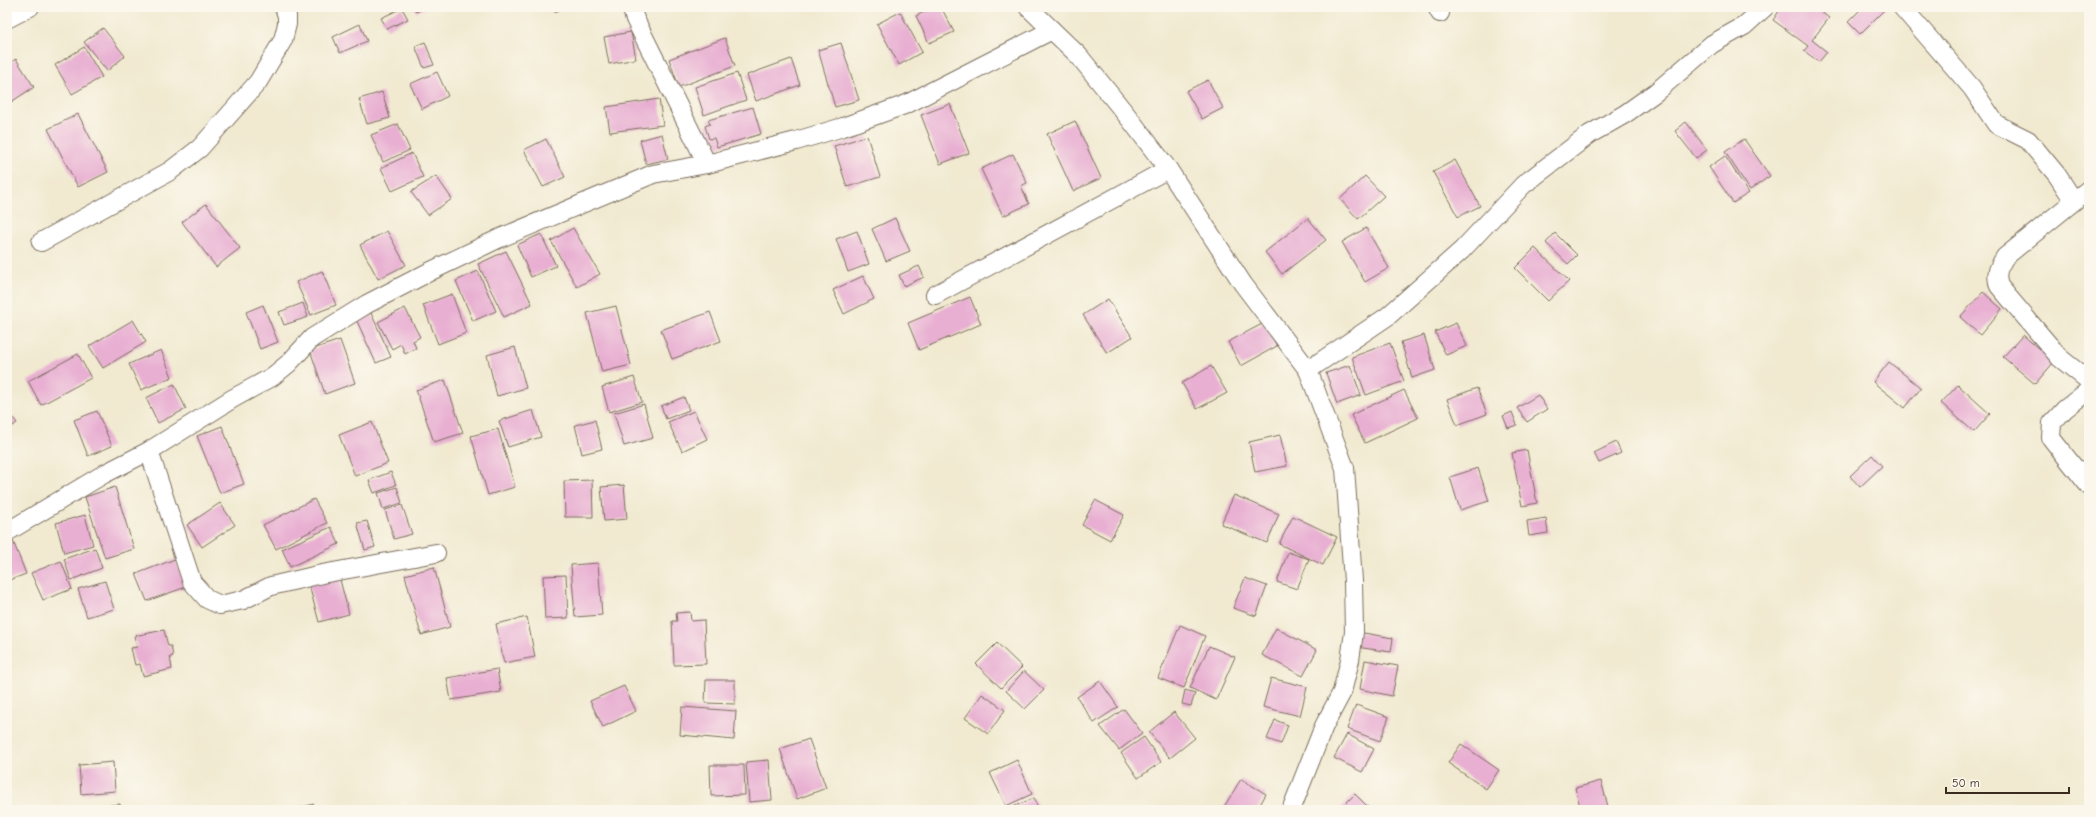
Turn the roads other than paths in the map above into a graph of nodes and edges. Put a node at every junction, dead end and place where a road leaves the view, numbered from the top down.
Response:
1 (30, 7) edge
2 (284, 7) edge
3 (631, 7) edge
4 (1028, 7) edge
5 (1765, 7) edge
6 (1902, 7) edge
7 (7, 19) edge
8 (1052, 30) junction
9 (707, 164) junction
10 (1168, 169) junction
11 (2089, 189) edge
12 (2074, 201) junction
13 (41, 242) dead end
14 (935, 295) dead end
15 (1308, 370) junction
16 (2089, 381) edge
17 (2089, 390) edge
18 (149, 451) junction
19 (2089, 486) edge
20 (7, 532) edge
21 (436, 553) dead end
22 (1291, 810) edge

1 - 7 street
2 - 13 street
3 - 9 street
4 - 8 street
5 - 15 street
6 - 12 street
8 - 9 street
8 - 10 street
9 - 18 street
10 - 14 street
10 - 15 street
11 - 12 street
12 - 16 street
15 - 22 street
17 - 19 street
18 - 20 street
18 - 21 street

